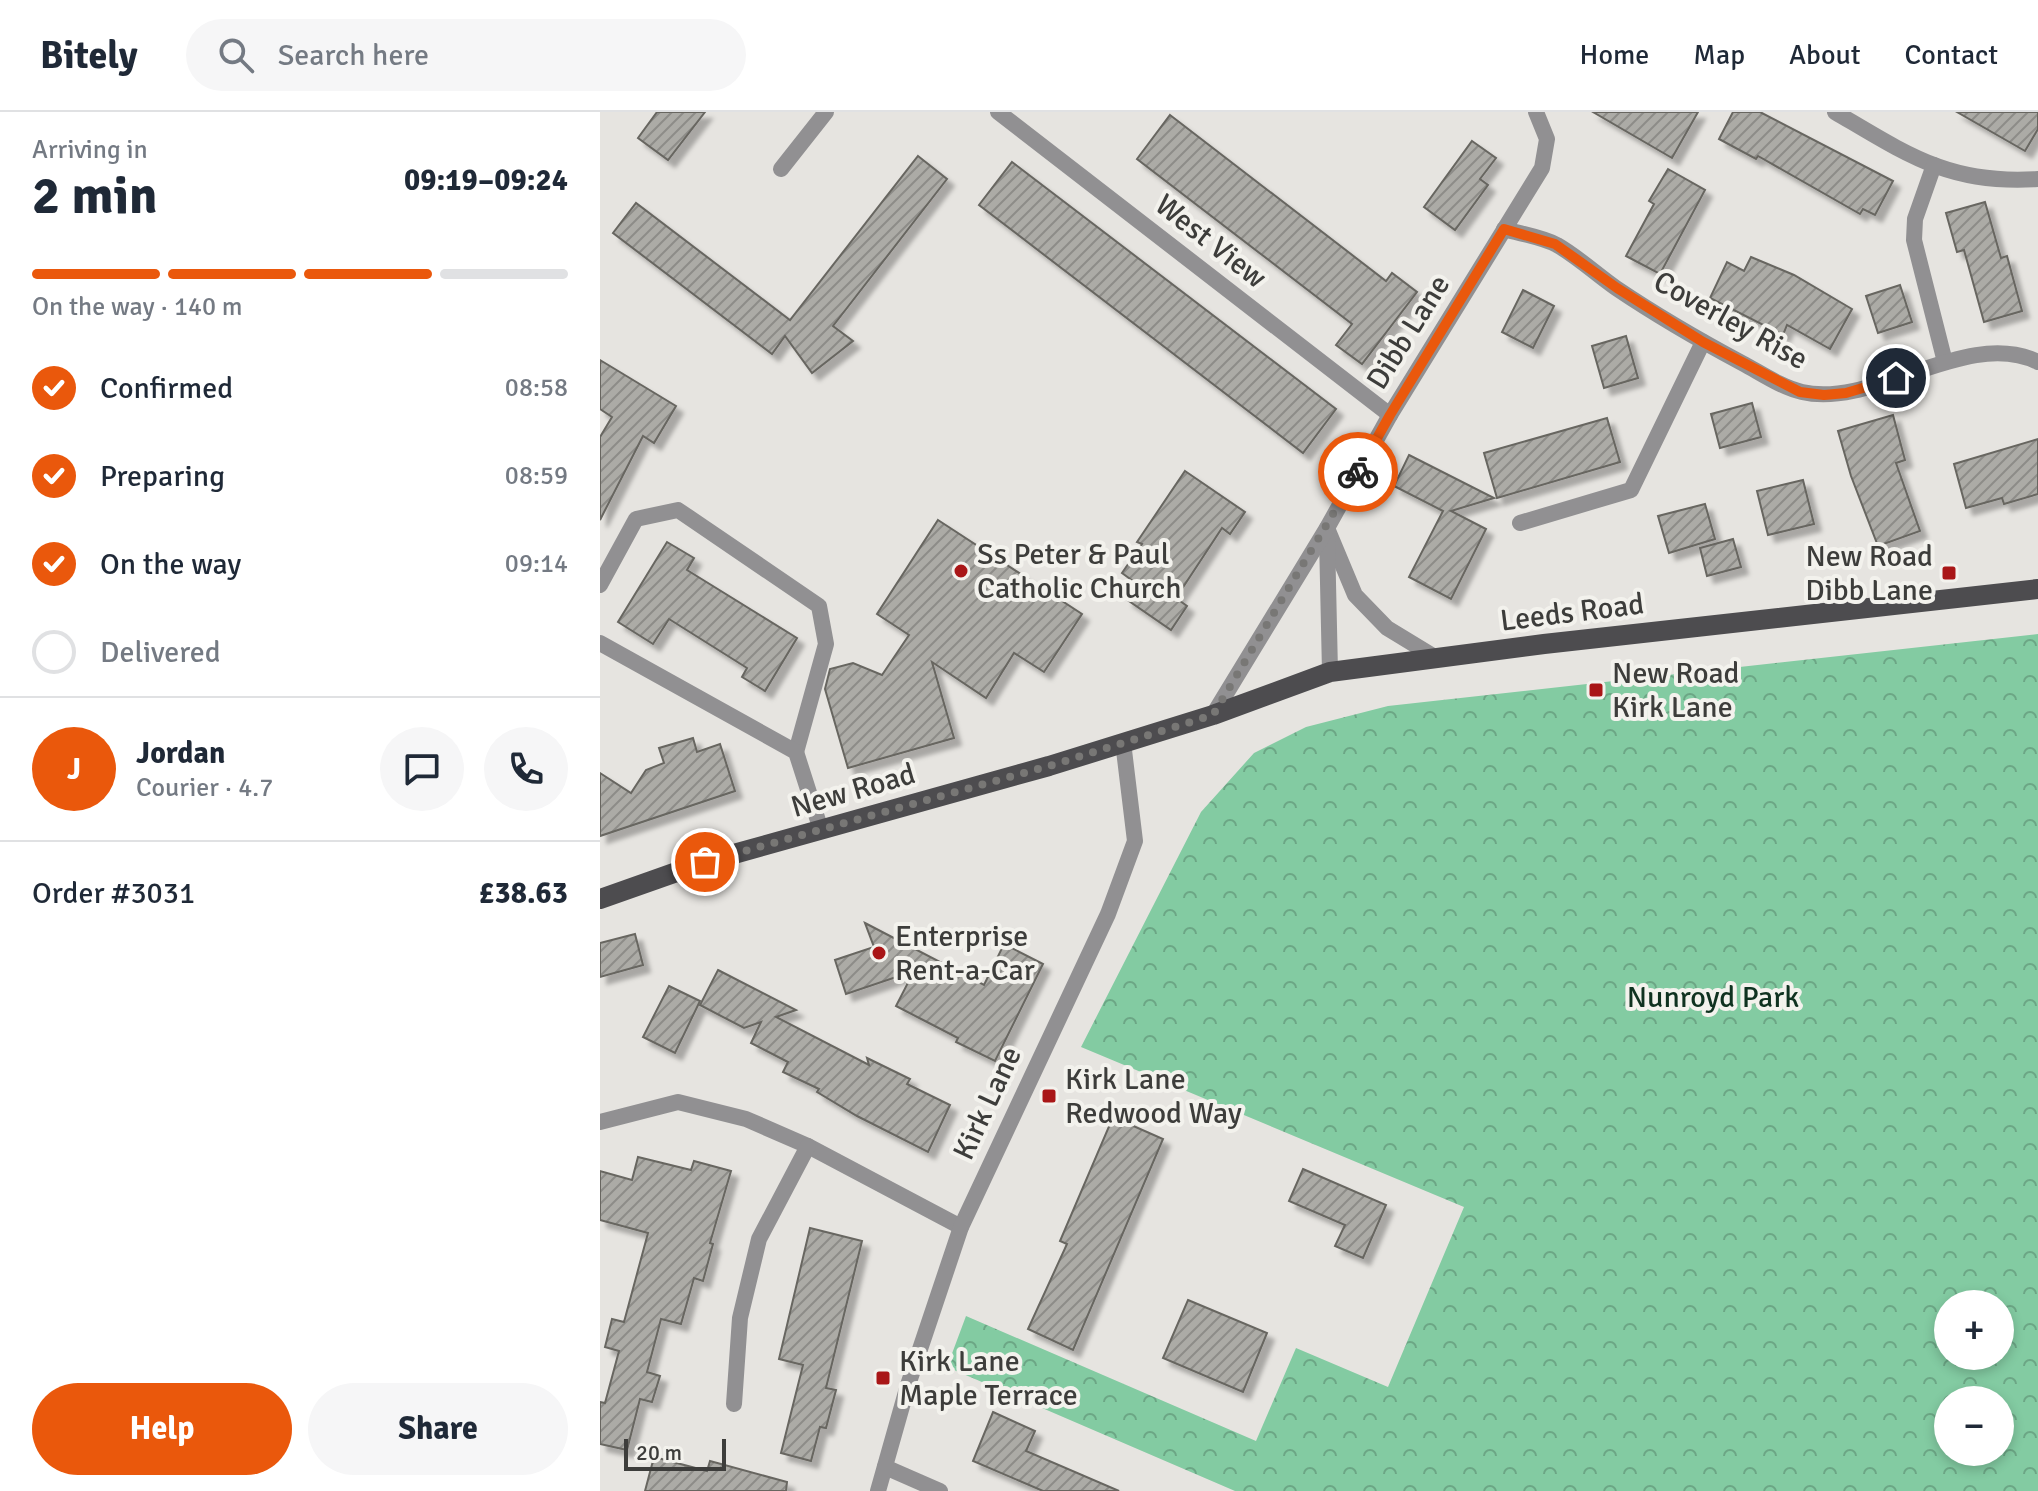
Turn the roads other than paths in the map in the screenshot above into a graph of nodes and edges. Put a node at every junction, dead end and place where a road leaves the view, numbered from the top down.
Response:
1 (826, 112) edge
2 (998, 112) edge
3 (1536, 112) edge
4 (1835, 112) edge
5 (1934, 165) junction
6 (781, 169) dead end
7 (2038, 179) edge
8 (1504, 229) junction
9 (1703, 342) junction
10 (1945, 362) junction
11 (2038, 362) edge
12 (1390, 415) junction
13 (1520, 523) dead end
14 (1327, 528) junction
15 (600, 585) edge
16 (2038, 589) edge
17 (600, 643) edge
18 (1438, 659) junction
19 (1330, 672) junction
20 (1213, 715) junction
21 (1123, 742) junction
22 (796, 752) junction
23 (821, 830) junction
24 (600, 899) edge
25 (600, 1122) edge
26 (808, 1146) junction
27 (961, 1227) junction
28 (734, 1404) dead end
29 (885, 1467) junction
30 (878, 1491) edge
31 (940, 1491) edge

1 - 6 street
2 - 12 street, West View
3 - 8 street, Dibb Lane
4 - 5 street
5 - 7 street
5 - 10 street
8 - 9 street, Coverley Rise
8 - 12 street, Dibb Lane
9 - 10 street, Coverley Rise
9 - 13 street
10 - 11 street, Coverley Rise
12 - 14 street, Dibb Lane
14 - 18 street
14 - 19 street
14 - 20 street, Dibb Lane
15 - 22 street
16 - 18 main road, Leeds Road
17 - 22 street
18 - 19 main road, Leeds Road
19 - 20 main road, Leeds Road
20 - 21 main road, Leeds Road
21 - 23 main road, New Road
21 - 27 street, Kirk Lane
22 - 23 street
23 - 24 main road, New Road
25 - 26 street
26 - 27 street
26 - 28 street
27 - 29 street, Kirk Lane
29 - 30 street, Kirk Lane
29 - 31 street

